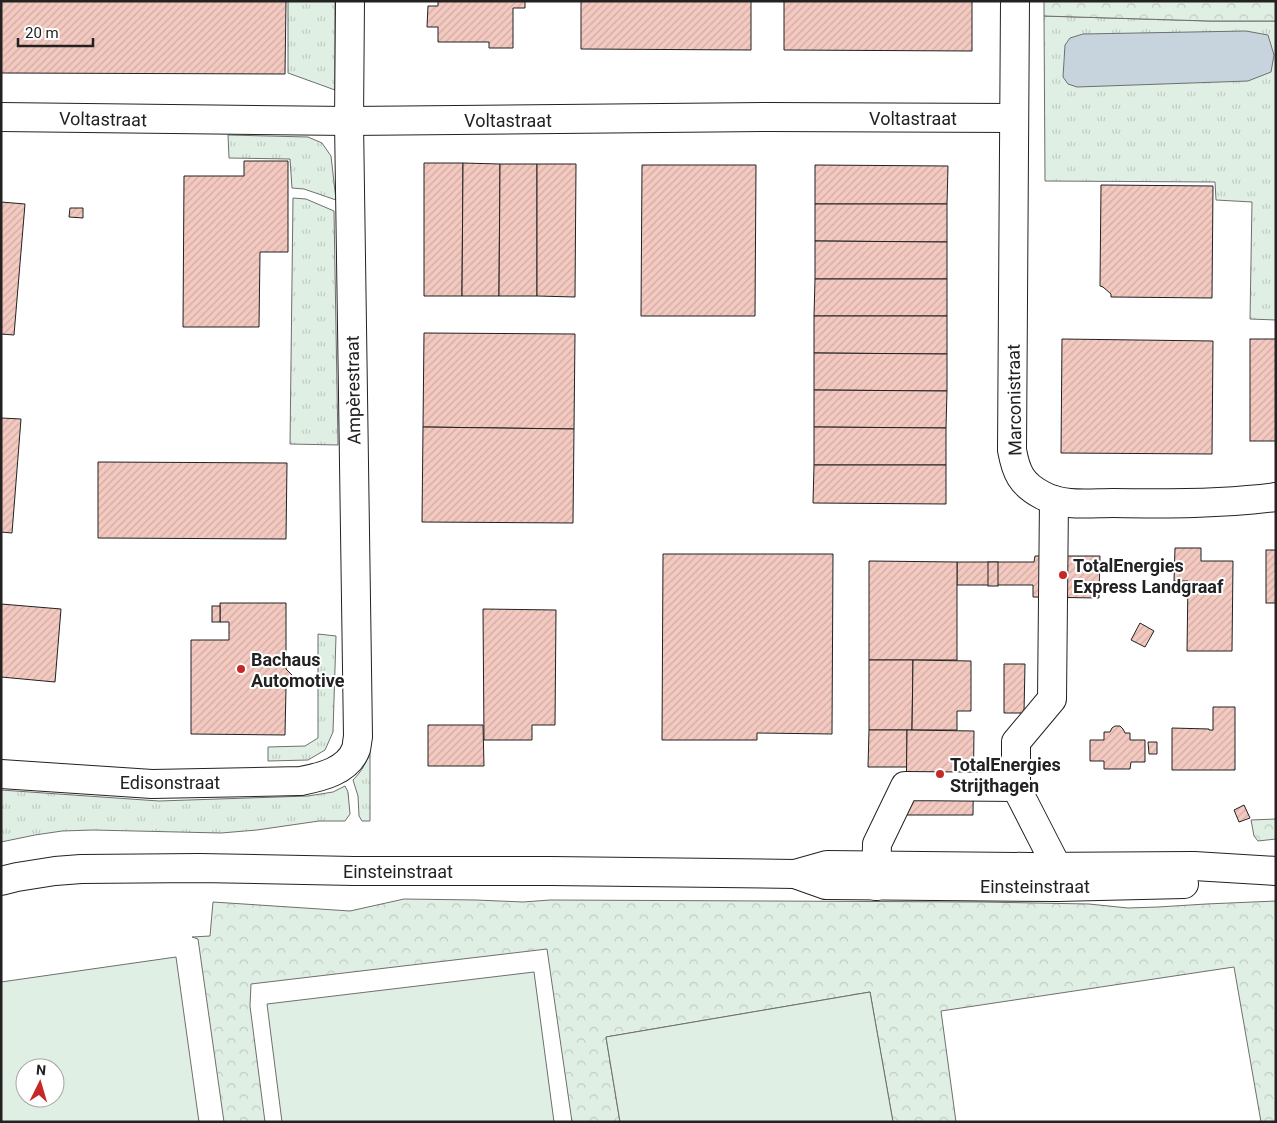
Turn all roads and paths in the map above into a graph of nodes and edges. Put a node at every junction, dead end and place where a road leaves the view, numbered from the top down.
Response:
1 (350, 1) edge
2 (1015, 1) edge
3 (1, 118) edge
4 (1014, 118) junction
5 (349, 121) junction
6 (1276, 497) edge
7 (1054, 500) junction
8 (337, 770) joint
9 (1, 774) edge
10 (1016, 787) junction
11 (1276, 873) edge
12 (876, 875) junction
13 (1057, 877) junction
14 (1, 881) edge

1 - 5 street, Ampèrestraat
2 - 4 street, Marconistraat
3 - 5 street, Voltastraat
4 - 5 street, Voltastraat
4 - 7 street, Marconistraat
5 - 8 street, Ampèrestraat
6 - 7 street, Marconistraat
7 - 10 street
8 - 9 street, Edisonstraat
10 - 12 street
10 - 13 street
11 - 13 street, Einsteinstraat
12 - 13 street, Einsteinstraat
12 - 14 street, Einsteinstraat

